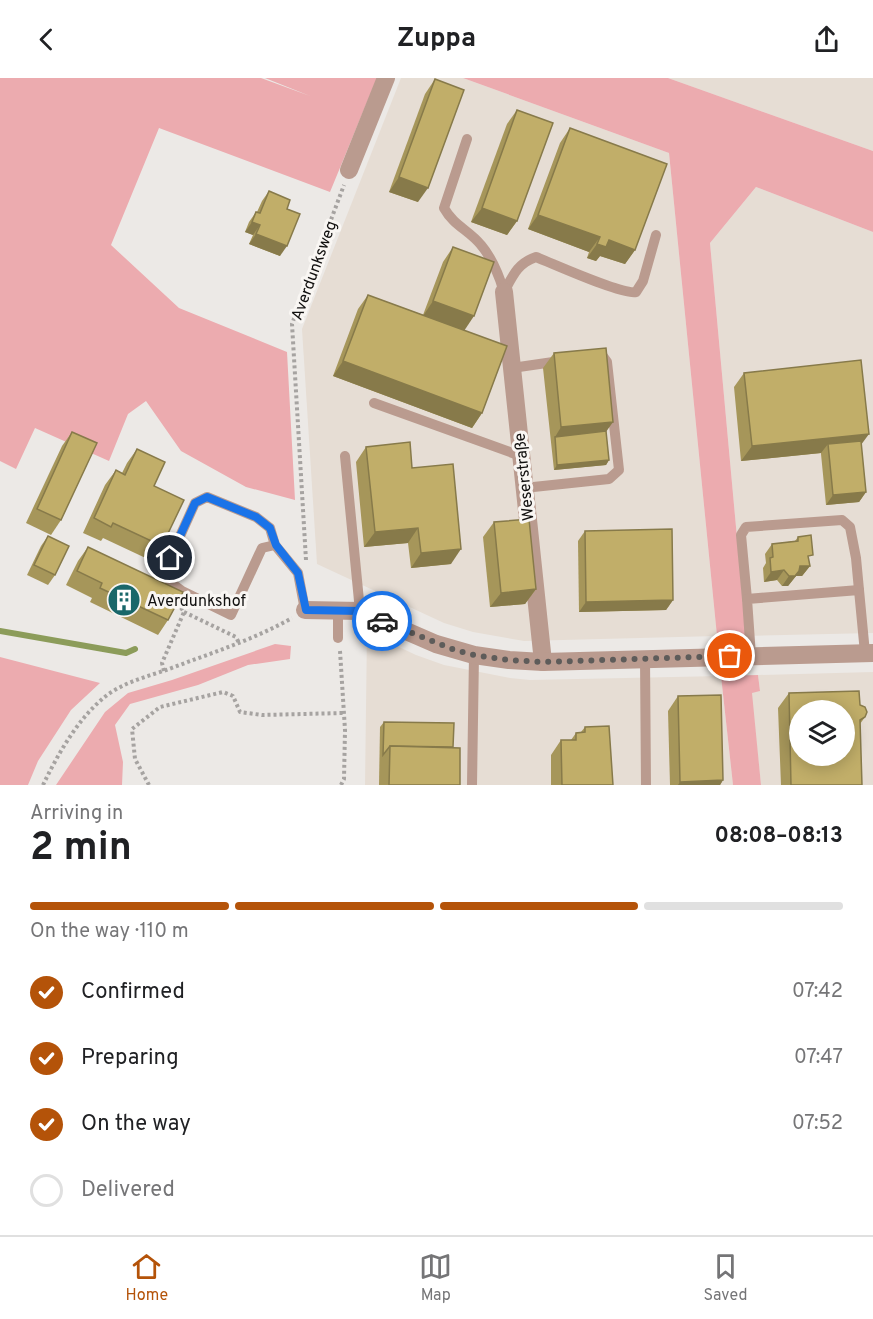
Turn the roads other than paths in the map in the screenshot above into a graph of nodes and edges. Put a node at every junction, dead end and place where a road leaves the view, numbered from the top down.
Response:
1 (386, 78) edge
2 (467, 139) dead end
3 (349, 170) road end
4 (656, 235) dead end
5 (504, 292) junction
6 (512, 368) junction
7 (374, 403) dead end
8 (345, 456) dead end
9 (521, 456) junction
10 (524, 488) junction
11 (276, 545) junction
12 (859, 590) junction
13 (747, 598) junction
14 (306, 610) joint
15 (338, 611) junction
16 (360, 611) junction
17 (338, 638) road end
18 (869, 653) edge
19 (474, 655) junction
20 (751, 656) junction
21 (645, 658) junction
22 (543, 662) junction
23 (472, 785) edge
24 (646, 785) edge

1 - 3 street
2 - 5 lane
4 - 5 lane
5 - 6 street, Weserstraße
6 - 9 street, Weserstraße
6 - 10 lane
7 - 9 lane
8 - 16 lane
9 - 10 street, Weserstraße
10 - 22 street, Weserstraße
11 - 11 lane
11 - 14 lane
12 - 13 lane
12 - 13 lane
12 - 18 lane
13 - 20 lane
14 - 15 street
15 - 16 street
15 - 17 lane
16 - 19 street
18 - 20 street
19 - 22 street
19 - 23 lane
20 - 21 street
21 - 22 street
21 - 24 lane

